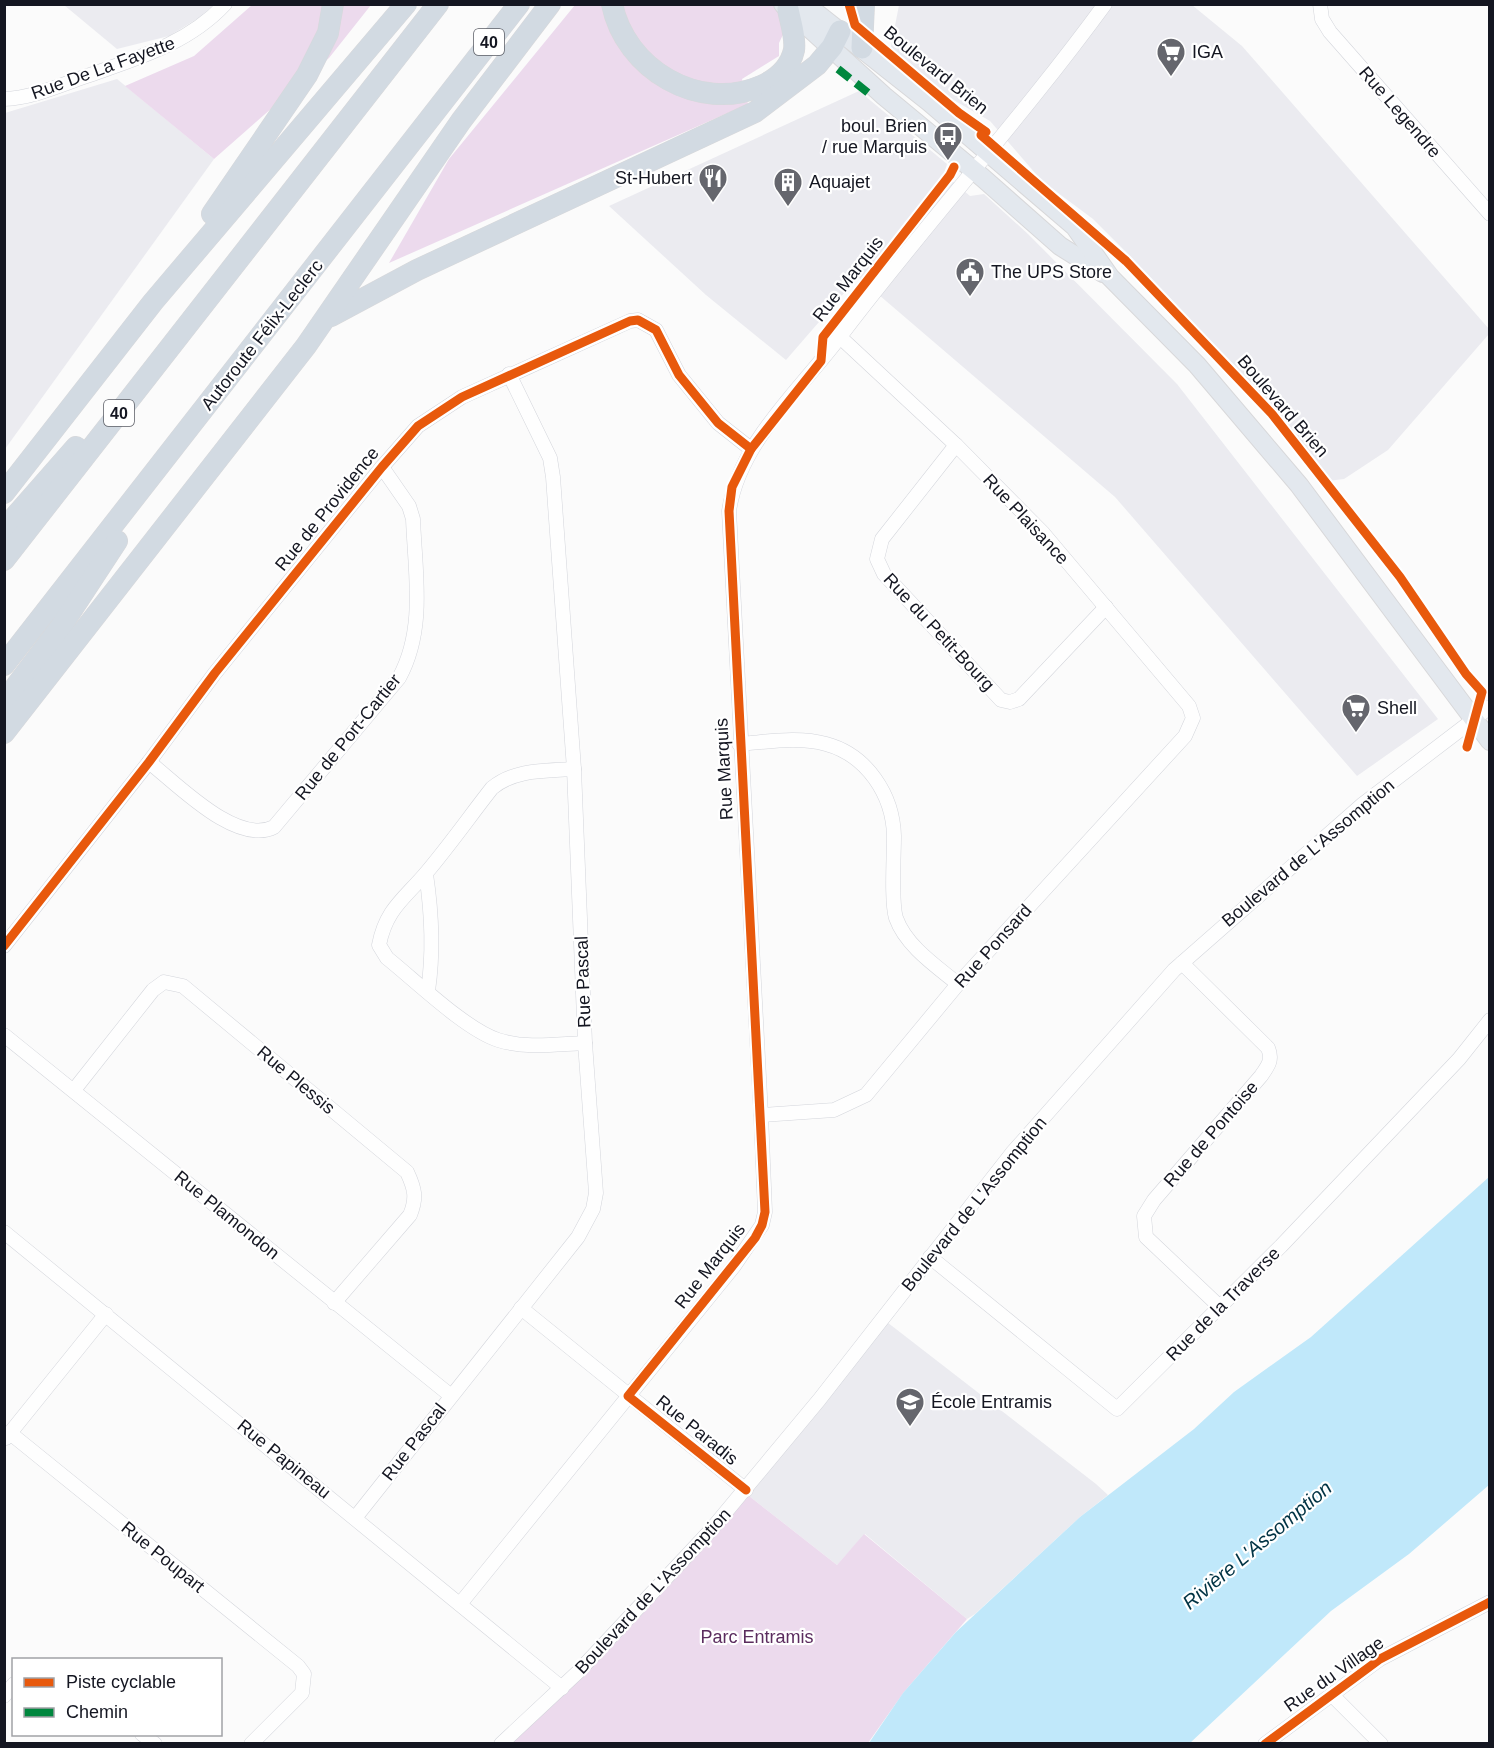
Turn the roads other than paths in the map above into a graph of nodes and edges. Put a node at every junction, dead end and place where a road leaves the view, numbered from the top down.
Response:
1 (225, 4) edge
2 (333, 4) edge
3 (406, 4) edge
4 (438, 4) edge
5 (519, 4) edge
6 (550, 4) edge
7 (612, 4) edge
8 (864, 4) edge
9 (1105, 4) edge
10 (1320, 4) edge
11 (792, 6) edge
12 (836, 39) junction
13 (862, 48) junction
14 (4, 99) edge
15 (988, 153) junction
16 (974, 170) junction
17 (1490, 214) edge
18 (234, 266) junction
19 (1110, 277) junction
20 (153, 302) junction
21 (327, 319) junction
22 (840, 337) junction
23 (509, 374) junction
24 (202, 413) junction
25 (956, 445) junction
26 (752, 449) junction
27 (382, 467) junction
28 (4, 493) edge
29 (4, 529) edge
30 (4, 560) edge
31 (1106, 607) junction
32 (4, 666) edge
33 (4, 702) edge
34 (1490, 707) edge
35 (1193, 718) joint
36 (1473, 719) junction
37 (4, 733) edge
38 (1490, 741) edge
39 (739, 744) junction
40 (149, 762) junction
41 (574, 769) junction
42 (426, 874) junction
43 (4, 946) edge
44 (1182, 963) junction
45 (958, 984) junction
46 (428, 991) junction
47 (1490, 1020) edge
48 (4, 1035) edge
49 (585, 1043) junction
50 (74, 1090) junction
51 (761, 1115) junction
52 (4, 1232) edge
53 (930, 1257) junction
54 (334, 1303) junction
55 (1220, 1307) junction
56 (521, 1308) junction
57 (106, 1314) junction
58 (450, 1395) junction
59 (628, 1396) junction
60 (7, 1436) edge
61 (746, 1490) junction
62 (355, 1518) junction
63 (1490, 1602) edge
64 (460, 1604) junction
65 (562, 1688) junction
66 (1332, 1695) junction
67 (251, 1743) edge
68 (501, 1743) edge
69 (1265, 1743) edge
70 (1381, 1743) edge

1 - 14 street, Rue De La Fayette
2 - 20 highway
3 - 20 highway
4 - 18 highway, 40
5 - 24 highway, Autoroute Félix-Leclerc / 40
6 - 21 highway
7 - 11 highway
8 - 13 highway
9 - 15 street, Rue Marquis
10 - 17 street, Rue Legendre
11 - 12 main road, Boulevard Brien
12 - 13 main road, Boulevard Brien
12 - 16 main road, Boulevard Brien
12 - 21 highway
13 - 15 main road, Boulevard Brien
15 - 16 street, Rue Marquis
15 - 19 main road, Boulevard Brien
16 - 19 main road, Boulevard Brien
16 - 22 street, Rue Marquis
18 - 29 highway
18 - 30 highway, 40
19 - 36 main road, Boulevard Brien
20 - 28 highway
21 - 37 highway
22 - 25 street, Rue Plaisance
22 - 26 street, Rue Marquis
23 - 26 street, Rue de Providence
23 - 27 street, Rue de Providence
23 - 41 street, Rue Pascal
24 - 32 highway, Autoroute Félix-Leclerc / 40
24 - 33 highway
25 - 31 street, Rue Plaisance
25 - 31 street, Rue du Petit-Bourg
26 - 39 street, Rue Marquis
27 - 40 street, Rue de Providence
27 - 40 street, Rue de Port-Cartier
31 - 35 street, Rue Plaisance
34 - 36 street, Boulevard de L'Assomption
35 - 45 street, Rue Ponsard
36 - 38 main road, Boulevard Brien
36 - 44 street, Boulevard de L'Assomption
39 - 45 street
39 - 51 street, Rue Marquis
40 - 43 street, Rue de Providence
41 - 42 street
41 - 49 street, Rue Pascal
42 - 46 street
42 - 46 street
44 - 53 street, Boulevard de L'Assomption
44 - 55 street, Rue de Pontoise
45 - 51 street, Rue Ponsard
46 - 49 street
47 - 55 street, Rue de la Traverse
48 - 50 street, Rue Plamondon
49 - 56 street, Rue Pascal
50 - 54 street, Rue Plamondon
50 - 54 street, Rue Plessis
51 - 59 street, Rue Marquis
52 - 57 street, Rue Papineau
53 - 55 street, Rue de la Traverse
53 - 61 street, Boulevard de L'Assomption
54 - 58 street, Rue Plamondon
56 - 58 street, Rue Pascal
56 - 59 street, Rue Paradis
57 - 60 street
57 - 62 street, Rue Papineau
58 - 62 street, Rue Pascal
59 - 61 street, Rue Paradis
59 - 64 street, Rue Marquis
60 - 67 street, Rue Poupart
61 - 65 street, Boulevard de L'Assomption
62 - 64 street, Rue Papineau
63 - 66 street, Rue du Village
64 - 65 street, Rue Papineau
65 - 68 street, Boulevard de L'Assomption
66 - 69 street, Rue du Village
66 - 70 street

